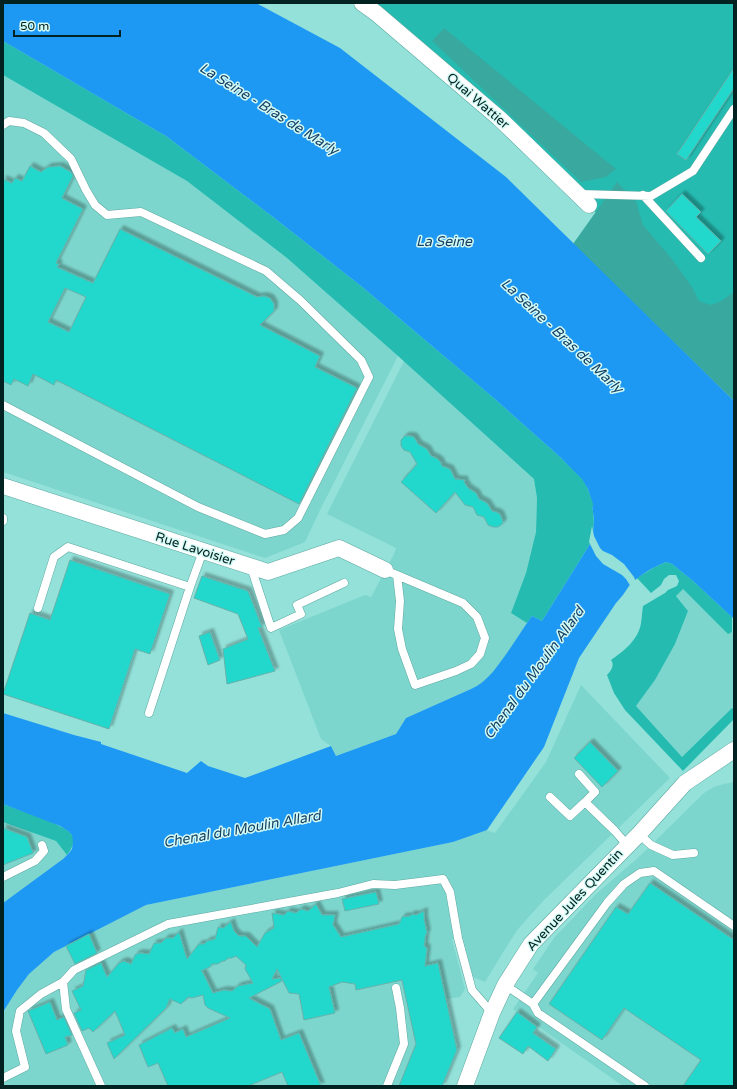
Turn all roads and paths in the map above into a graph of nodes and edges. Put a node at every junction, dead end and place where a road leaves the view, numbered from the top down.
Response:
1 (362, 3) edge
2 (734, 109) edge
3 (3, 125) edge
4 (643, 196) junction
5 (583, 199) joint
6 (701, 258) dead end
7 (3, 405) edge
8 (3, 486) edge
9 (203, 551) junction
10 (251, 567) junction
11 (391, 572) junction
12 (344, 583) dead end
13 (190, 587) junction
14 (38, 608) dead end
15 (149, 712) dead end
16 (734, 750) edge
17 (579, 774) dead end
18 (550, 797) dead end
19 (585, 802) junction
20 (639, 834) junction
21 (42, 844) dead end
22 (627, 845) junction
23 (694, 853) dead end
24 (3, 877) edge
25 (734, 926) edge
26 (63, 982) junction
27 (505, 985) junction
28 (396, 988) dead end
29 (533, 1004) junction
30 (492, 1013) junction
31 (3, 1078) edge
32 (101, 1086) edge
33 (387, 1086) edge
34 (465, 1086) edge
35 (646, 1086) edge

1 - 5 street, Quai Wattier
2 - 4 lane
3 - 7 lane
4 - 5 lane
4 - 6 lane
8 - 9 street, Rue Lavoisier
9 - 10 street, Rue Lavoisier
9 - 13 lane
10 - 11 street, Rue Lavoisier
10 - 12 lane
11 - 11 lane
13 - 14 lane
13 - 15 lane
16 - 20 street, Avenue Jules Quentin
17 - 19 lane
18 - 19 lane
19 - 22 lane
20 - 22 street, Avenue Jules Quentin
20 - 23 lane
21 - 24 lane
22 - 27 street, Avenue Jules Quentin
25 - 29 lane
26 - 30 lane
26 - 31 lane
26 - 32 lane
27 - 29 lane
27 - 30 street, Avenue Jules Quentin
28 - 33 lane
29 - 35 lane
30 - 34 street, Avenue Jules Quentin

